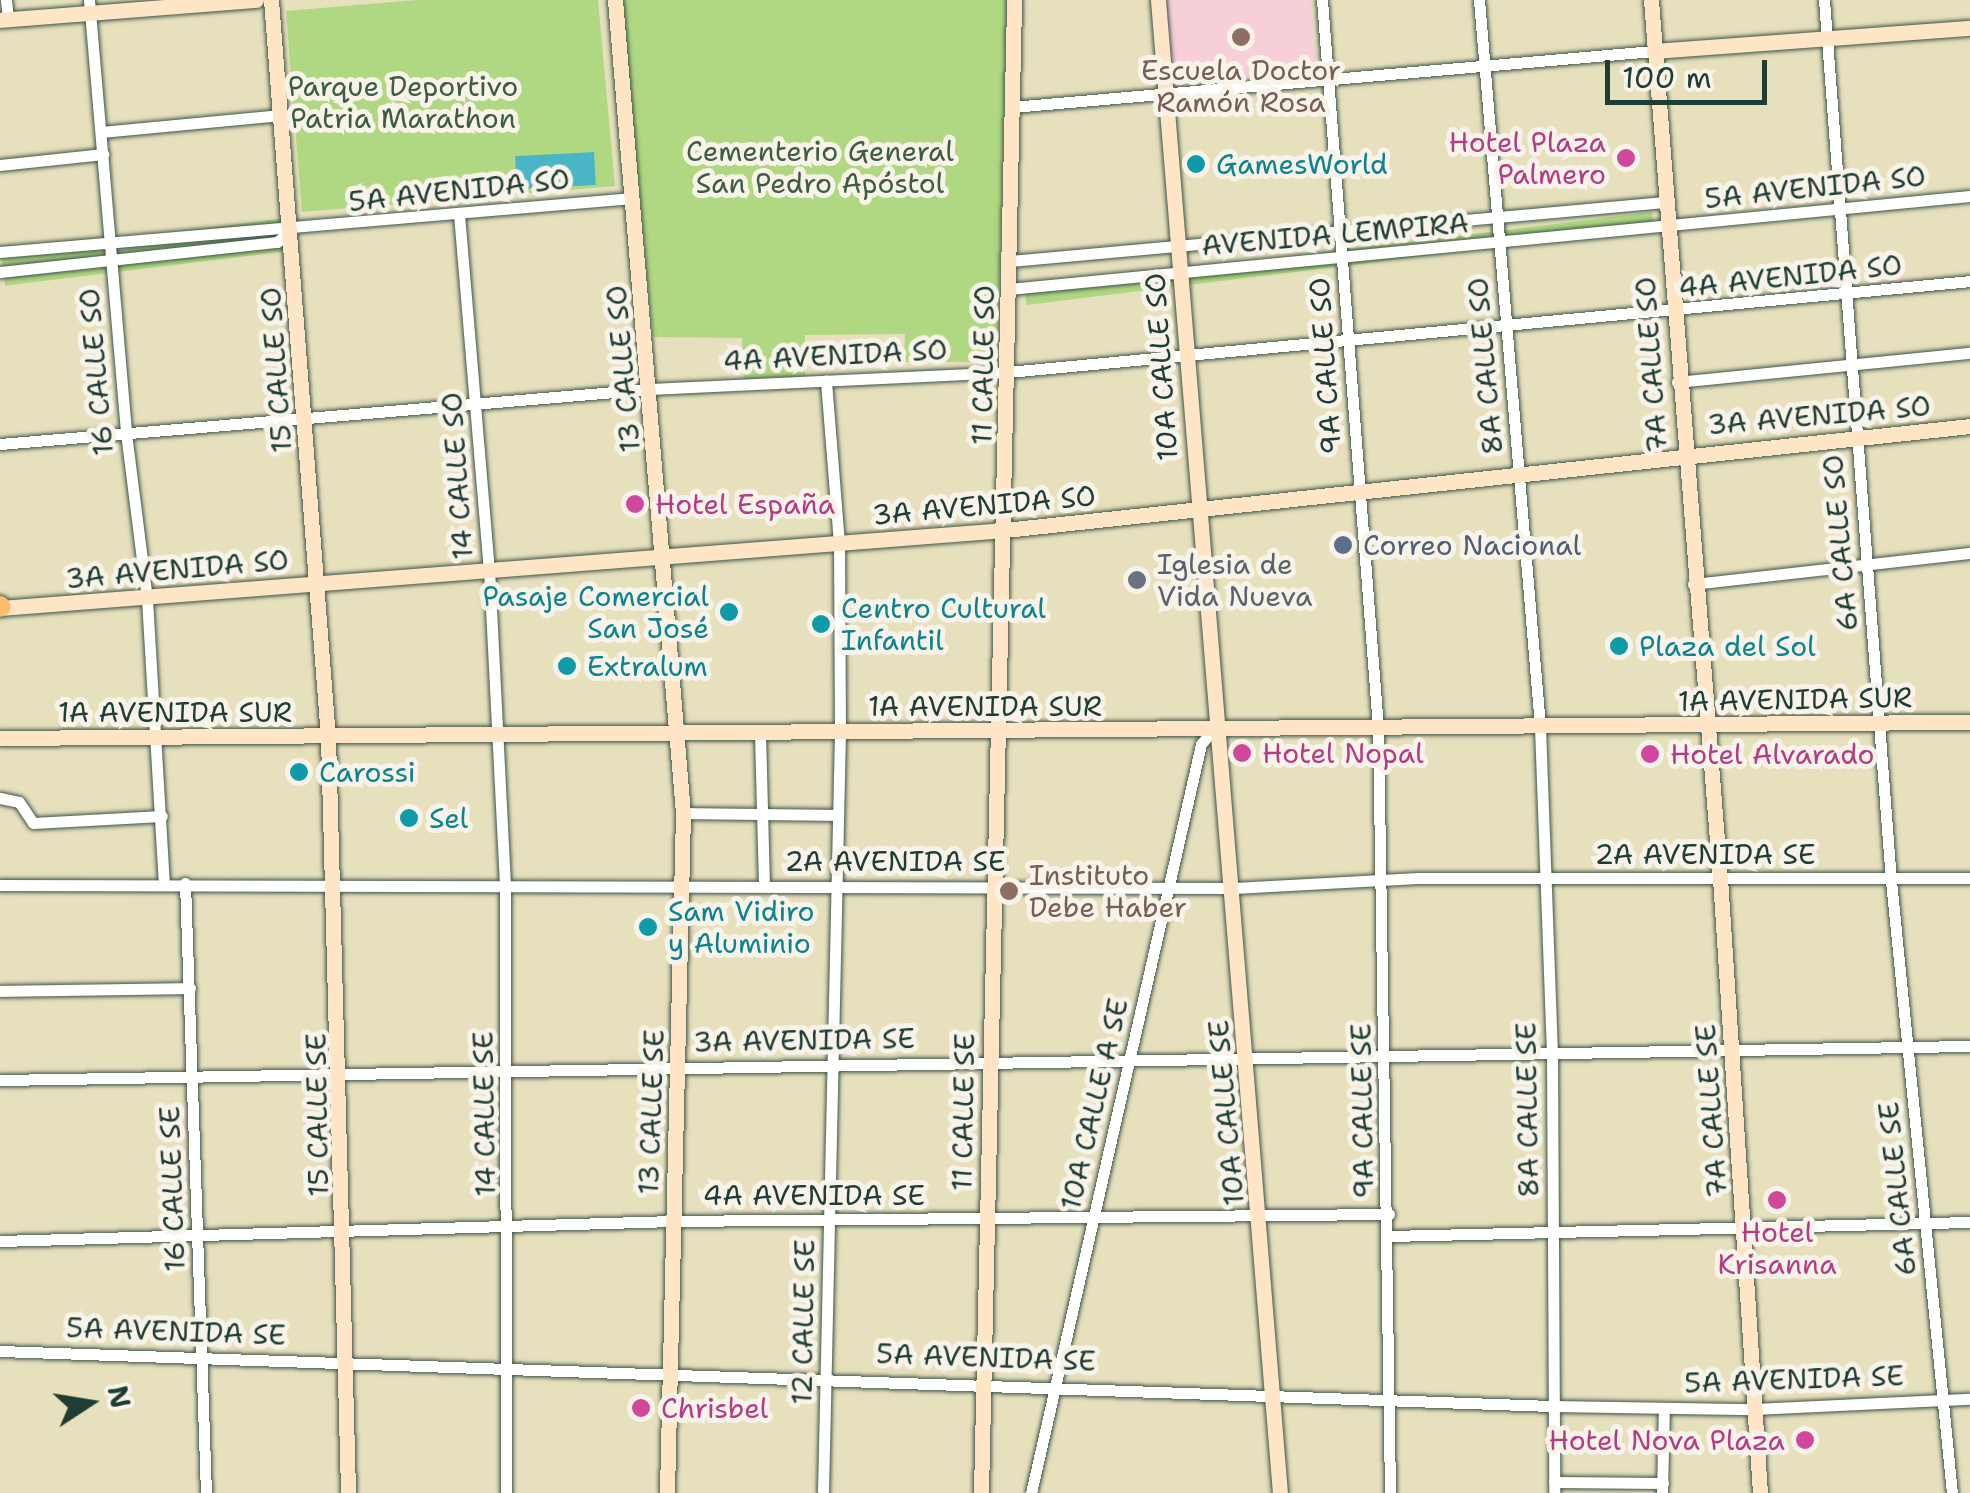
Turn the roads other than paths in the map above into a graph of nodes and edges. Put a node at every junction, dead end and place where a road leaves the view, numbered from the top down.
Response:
1 (6, 0) edge
2 (256, 0) edge
3 (271, 0) edge
4 (615, 0) edge
5 (1014, 0) edge
6 (1158, 0) edge
7 (1322, 0) edge
8 (1479, 0) edge
9 (1651, 0) edge
10 (1824, 0) edge
11 (90, 7) edge
12 (4, 20) edge
13 (1970, 28) edge
14 (1826, 38) junction
15 (1654, 51) junction
16 (1484, 66) junction
17 (1328, 80) junction
18 (1166, 94) junction
19 (1012, 108) junction
20 (281, 115) junction
21 (100, 132) junction
22 (102, 154) junction
23 (0, 165) edge
24 (1970, 196) edge
25 (632, 198) junction
26 (1664, 202) junction
27 (1837, 210) junction
28 (460, 214) junction
29 (1497, 217) junction
30 (1666, 228) junction
31 (290, 231) junction
32 (1340, 232) junction
33 (110, 241) junction
34 (1499, 244) junction
35 (1177, 246) junction
36 (0, 252) edge
37 (1342, 259) junction
38 (112, 260) junction
39 (1010, 261) junction
40 (0, 272) edge
41 (1179, 274) junction
42 (1970, 282) edge
43 (1009, 290) junction
44 (1844, 295) junction
45 (1672, 314) junction
46 (1506, 328) junction
47 (1348, 342) junction
48 (1970, 353) edge
49 (1186, 356) junction
50 (1849, 365) junction
51 (1008, 372) junction
52 (826, 381) junction
53 (1677, 382) junction
54 (650, 389) junction
55 (477, 403) junction
56 (304, 416) junction
57 (1970, 426) edge
58 (126, 434) junction
59 (1856, 437) junction
60 (0, 444) edge
61 (1682, 453) junction
62 (1518, 472) junction
63 (1360, 490) junction
64 (1197, 509) junction
65 (1004, 530) junction
66 (839, 543) junction
67 (1970, 553) edge
68 (666, 558) junction
69 (1867, 565) junction
70 (488, 569) junction
71 (319, 581) junction
72 (1693, 584) junction
73 (147, 599) junction
74 (0, 607) edge
75 (1882, 722) junction
76 (1970, 722) edge
77 (1708, 726) junction
78 (1540, 727) junction
79 (1378, 728) junction
80 (1214, 730) junction
81 (998, 731) junction
82 (840, 732) junction
83 (760, 733) junction
84 (676, 734) junction
85 (498, 736) junction
86 (328, 737) junction
87 (0, 738) edge
88 (159, 738) junction
89 (0, 798) edge
90 (765, 812) junction
91 (683, 813) junction
92 (837, 815) junction
93 (162, 816) junction
94 (1720, 878) junction
95 (1970, 878) edge
96 (1384, 880) junction
97 (1546, 880) junction
98 (1891, 881) junction
99 (164, 883) junction
100 (185, 883) junction
101 (505, 883) junction
102 (334, 884) junction
103 (994, 884) junction
104 (0, 885) edge
105 (764, 886) junction
106 (835, 886) junction
107 (685, 887) junction
108 (1172, 887) junction
109 (1234, 888) junction
110 (190, 988) junction
111 (0, 990) edge
112 (1970, 1046) edge
113 (1908, 1047) junction
114 (1732, 1050) junction
115 (1552, 1052) junction
116 (1386, 1055) junction
117 (1247, 1057) junction
118 (1129, 1059) junction
119 (989, 1061) junction
120 (830, 1064) junction
121 (678, 1068) junction
122 (509, 1071) junction
123 (340, 1075) junction
124 (192, 1078) junction
125 (0, 1080) edge
126 (1389, 1214) junction
127 (1260, 1218) junction
128 (830, 1219) junction
129 (986, 1220) junction
130 (1092, 1220) junction
131 (673, 1221) junction
132 (1970, 1222) edge
133 (1925, 1224) junction
134 (510, 1228) junction
135 (1744, 1228) junction
136 (344, 1233) junction
137 (1553, 1233) junction
138 (200, 1234) junction
139 (1389, 1236) junction
140 (0, 1241) edge
141 (0, 1352) edge
142 (203, 1355) junction
143 (347, 1363) junction
144 (510, 1368) junction
145 (671, 1374) junction
146 (828, 1378) junction
147 (981, 1382) junction
148 (1055, 1384) junction
149 (1270, 1392) junction
150 (1970, 1398) edge
151 (1391, 1400) junction
152 (1943, 1400) junction
153 (1553, 1406) junction
154 (1664, 1408) junction
155 (1754, 1410) junction
156 (1554, 1488) edge
157 (1663, 1488) edge
158 (206, 1493) edge
159 (348, 1493) edge
160 (506, 1493) edge
161 (667, 1493) edge
162 (823, 1493) edge
163 (981, 1493) edge
164 (1030, 1493) edge
165 (1280, 1493) edge
166 (1390, 1493) edge
167 (1760, 1493) edge
168 (1952, 1493) edge

1 - 12 street
2 - 11 street
3 - 20 street, 15 CALLE SO
4 - 25 street, 13 CALLE SO
5 - 19 street, 11 CALLE SO
6 - 18 street, 10A CALLE SO
7 - 17 street, 9A CALLE SO
8 - 16 street, 8A CALLE SO
9 - 15 street, 7A CALLE SO
10 - 14 street, 6A CALLE SO
11 - 12 street
11 - 21 street, 16 CALLE SO
13 - 14 street
14 - 15 street
14 - 27 street, 6A CALLE SO
15 - 16 street
15 - 26 street, 7A CALLE SO
16 - 17 street
16 - 29 street, 8A CALLE SO
17 - 18 street
17 - 32 street, 9A CALLE SO
18 - 19 street
18 - 35 street, 10A CALLE SO
19 - 39 street, 11 CALLE SO
20 - 21 street
20 - 31 street, 15 CALLE SO
21 - 22 street, 16 CALLE SO
22 - 23 street
22 - 33 street, 16 CALLE SO
24 - 27 street, 5A AVENIDA SO
25 - 28 street, 5A AVENIDA SO
25 - 54 street, 13 CALLE SO
26 - 29 street, AVENIDA LEMPIRA
26 - 30 street, 7A CALLE SO
27 - 30 street, 5A AVENIDA SO
27 - 44 street, 6A CALLE SO
28 - 31 street, 5A AVENIDA SO
28 - 55 street, 14 CALLE SO
29 - 32 street, AVENIDA LEMPIRA
29 - 34 street, 8A CALLE SO
30 - 34 street, AVENIDA LEMPIRA
30 - 45 street, 7A CALLE SO
31 - 33 street
31 - 38 street
31 - 56 street, 15 CALLE SO
32 - 35 street, AVENIDA LEMPIRA
32 - 37 street, 9A CALLE SO
33 - 36 street
33 - 38 street, 16 CALLE SO
34 - 37 street, AVENIDA LEMPIRA
34 - 46 street, 8A CALLE SO
35 - 39 street, AVENIDA LEMPIRA
35 - 41 street, 10A CALLE SO
37 - 41 street, AVENIDA LEMPIRA
37 - 47 street, 9A CALLE SO
38 - 40 street
38 - 58 street, 16 CALLE SO
39 - 43 street, 11 CALLE SO
41 - 43 street, AVENIDA LEMPIRA
41 - 49 street, 10A CALLE SO
42 - 44 street, 4A AVENIDA SO
43 - 51 street, 11 CALLE SO
44 - 45 street, 4A AVENIDA SO
44 - 50 street, 6A CALLE SO
45 - 46 street, 4A AVENIDA SO
45 - 53 street, 7A CALLE SO
46 - 47 street, 4A AVENIDA SO
46 - 62 street, 8A CALLE SO
47 - 49 street, 4A AVENIDA SO
47 - 63 street, 9A CALLE SO
48 - 50 street
49 - 51 street, 4A AVENIDA SO
49 - 64 street, 10A CALLE SO
50 - 53 street
50 - 59 street, 6A CALLE SO
51 - 52 street, 4A AVENIDA SO
51 - 65 street, 11 CALLE SO
52 - 54 street, 4A AVENIDA SO
52 - 66 street, 12 CALLE SE
53 - 61 street, 7A CALLE SO
54 - 55 street, 4A AVENIDA SO
54 - 68 street, 13 CALLE SO
55 - 56 street, 4A AVENIDA SO
55 - 70 street, 14 CALLE SO
56 - 58 street, 4A AVENIDA SO
56 - 71 street, 15 CALLE SO
57 - 59 street, 3A AVENIDA SO
58 - 60 street, 4A AVENIDA SO
58 - 73 street, 16 CALLE SO
59 - 61 street, 3A AVENIDA SO
59 - 69 street, 6A CALLE SO
61 - 62 street, 3A AVENIDA SO
61 - 72 street, 7A CALLE SO
62 - 63 street, 3A AVENIDA SO
62 - 78 street, 8A CALLE SO
63 - 64 street, 3A AVENIDA SO
63 - 79 street, 9A CALLE SO
64 - 65 street, 3A AVENIDA SO
64 - 80 street, 10A CALLE SO
65 - 66 street, 3A AVENIDA SO
65 - 81 street, 11 CALLE SO
66 - 68 street, 3A AVENIDA SO
66 - 82 street, 12 CALLE SE
67 - 69 street
68 - 70 street, 3A AVENIDA SO
68 - 84 street, 13 CALLE SO
69 - 72 street
69 - 75 street, 6A CALLE SO
70 - 71 street, 3A AVENIDA SO
70 - 85 street, 14 CALLE SO
71 - 73 street, 3A AVENIDA SO
71 - 86 street, 15 CALLE SO
72 - 77 street, 7A CALLE SO
73 - 74 street, 3A AVENIDA SO
73 - 88 street, 16 CALLE SO
75 - 76 street, 1A AVENIDA SUR
75 - 77 street, 1A AVENIDA SUR
75 - 98 street, 6A CALLE SO
77 - 78 street, 1A AVENIDA SUR
77 - 94 street, 7A CALLE SE
78 - 79 street, 1A AVENIDA SUR
78 - 97 street, 8A CALLE SE
79 - 80 street, 1A AVENIDA SUR
79 - 96 street, 9A CALLE SE
80 - 81 street, 1A AVENIDA SUR
80 - 108 street, 10A CALLE A SE
80 - 109 street, 10A CALLE SE
81 - 82 street, 1A AVENIDA SUR
81 - 103 street, 11 CALLE SE
82 - 83 street, 1A AVENIDA SUR
82 - 92 street, 12 CALLE SE
83 - 84 street, 1A AVENIDA SUR
83 - 90 street
84 - 85 street, 1A AVENIDA SUR
84 - 91 street, 13 CALLE SE
85 - 86 street, 1A AVENIDA SUR
85 - 101 street, 14 CALLE SE
86 - 88 street, 1A AVENIDA SUR
86 - 102 street, 15 CALLE SE
87 - 88 street, 1A AVENIDA SUR
88 - 93 street
89 - 93 street
90 - 91 street
90 - 92 street
90 - 105 street
91 - 107 street, 13 CALLE SE
92 - 106 street, 12 CALLE SE
93 - 99 street
94 - 97 street, 2A AVENIDA SE
94 - 98 street, 2A AVENIDA SE
94 - 114 street, 7A CALLE SE
95 - 98 street, 2A AVENIDA SE
96 - 97 street, 2A AVENIDA SE
96 - 109 street, 2A AVENIDA SE
96 - 116 street, 9A CALLE SE
97 - 115 street, 8A CALLE SE
98 - 113 street, 6A CALLE SE
99 - 100 street, 2A AVENIDA SE
99 - 104 street, 2A AVENIDA SE
100 - 102 street, 2A AVENIDA SE
100 - 110 street, 16 CALLE SE
101 - 102 street, 2A AVENIDA SE
101 - 107 street, 2A AVENIDA SE
101 - 122 street, 14 CALLE SE
102 - 123 street, 15 CALLE SE
103 - 106 street, 2A AVENIDA SE
103 - 108 street, 2A AVENIDA SE
103 - 119 street, 11 CALLE SE
105 - 106 street, 2A AVENIDA SE
105 - 107 street, 2A AVENIDA SE
106 - 120 street, 12 CALLE SE
107 - 121 street, 13 CALLE SE
108 - 109 street, 2A AVENIDA SE
108 - 118 street, 10A CALLE A SE
109 - 117 street, 10A CALLE SE
110 - 111 street
110 - 124 street, 16 CALLE SE
112 - 113 street, 3A AVENIDA SE
113 - 114 street, 3A AVENIDA SE
113 - 133 street, 6A CALLE SE
114 - 115 street, 3A AVENIDA SE
114 - 135 street, 7A CALLE SE
115 - 116 street, 3A AVENIDA SE
115 - 137 street, 8A CALLE SE
116 - 117 street, 3A AVENIDA SE
116 - 126 street, 9A CALLE SE
117 - 118 street, 3A AVENIDA SE
117 - 127 street, 10A CALLE SE
118 - 119 street, 3A AVENIDA SE
118 - 130 street, 10A CALLE A SE
119 - 120 street, 3A AVENIDA SE
119 - 129 street, 11 CALLE SE
120 - 121 street, 3A AVENIDA SE
120 - 128 street, 12 CALLE SE
121 - 122 street, 3A AVENIDA SE
121 - 131 street, 13 CALLE SE
122 - 123 street, 3A AVENIDA SE
122 - 134 street, 14 CALLE SE
123 - 124 street, 3A AVENIDA SE
123 - 136 street, 15 CALLE SE
124 - 125 street, 3A AVENIDA SE
124 - 138 street, 16 CALLE SE
126 - 127 street, 4A AVENIDA SE
126 - 139 street, 9A CALLE SE
127 - 130 street, 4A AVENIDA SE
127 - 149 street, 10A CALLE SE
128 - 129 street, 4A AVENIDA SE
128 - 131 street, 4A AVENIDA SE
128 - 146 street, 12 CALLE SE
129 - 130 street, 4A AVENIDA SE
129 - 147 street, 11 CALLE SE
130 - 148 street, 10A CALLE A SE
131 - 134 street, 4A AVENIDA SE
131 - 145 street, 13 CALLE SE
132 - 133 street
133 - 135 street
133 - 152 street, 6A CALLE SE
134 - 136 street, 4A AVENIDA SE
134 - 144 street, 14 CALLE SE
135 - 137 street
135 - 155 street, 7A CALLE SE
136 - 138 street, 4A AVENIDA SE
136 - 143 street, 15 CALLE SE
137 - 139 street
137 - 153 street, 8A CALLE SE
138 - 140 street, 4A AVENIDA SE
138 - 142 street, 16 CALLE SE
139 - 151 street, 9A CALLE SE
141 - 142 street, 5A AVENIDA SE
142 - 143 street, 5A AVENIDA SE
142 - 158 street, 16 CALLE SE
143 - 144 street, 5A AVENIDA SE
143 - 159 street, 15 CALLE SE
144 - 145 street, 5A AVENIDA SE
144 - 160 street, 14 CALLE SE
145 - 146 street, 5A AVENIDA SE
145 - 161 street, 13 CALLE SE
146 - 147 street, 5A AVENIDA SE
146 - 162 street, 12 CALLE SE
147 - 148 street, 5A AVENIDA SE
147 - 163 street, 11 CALLE SE
148 - 149 street, 5A AVENIDA SE
148 - 164 street, 10A CALLE A SE
149 - 151 street, 5A AVENIDA SE
149 - 165 street, 10A CALLE SE
150 - 152 street, 5A AVENIDA SE
151 - 153 street, 5A AVENIDA SE
151 - 166 street, 9A CALLE SE
152 - 155 street, 5A AVENIDA SE
152 - 168 street, 6A CALLE SE
153 - 154 street, 5A AVENIDA SE
153 - 156 street, 8A CALLE SE
154 - 155 street, 5A AVENIDA SE
154 - 157 street
155 - 167 street, 7A CALLE SE
156 - 157 street

